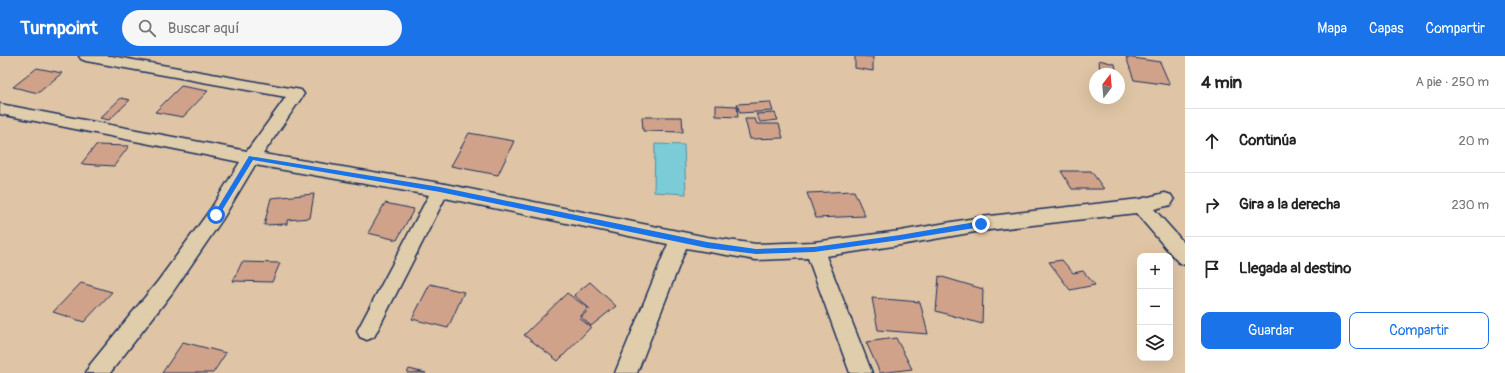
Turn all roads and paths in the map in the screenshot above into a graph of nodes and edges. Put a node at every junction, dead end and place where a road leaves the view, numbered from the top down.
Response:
1 (86, 56) edge
2 (0, 109) edge
3 (251, 158) junction
4 (440, 190) junction
5 (1165, 200) dead end
6 (1140, 206) junction
7 (680, 239) junction
8 (814, 250) junction
9 (1185, 256) edge
10 (367, 331) dead end
11 (97, 373) edge
12 (626, 373) edge
13 (861, 373) edge

1 - 3 street
2 - 3 street
3 - 4 street
3 - 11 street
4 - 7 street
4 - 10 street
5 - 6 street
6 - 8 street
6 - 9 street
7 - 8 street
7 - 12 street
8 - 13 street

